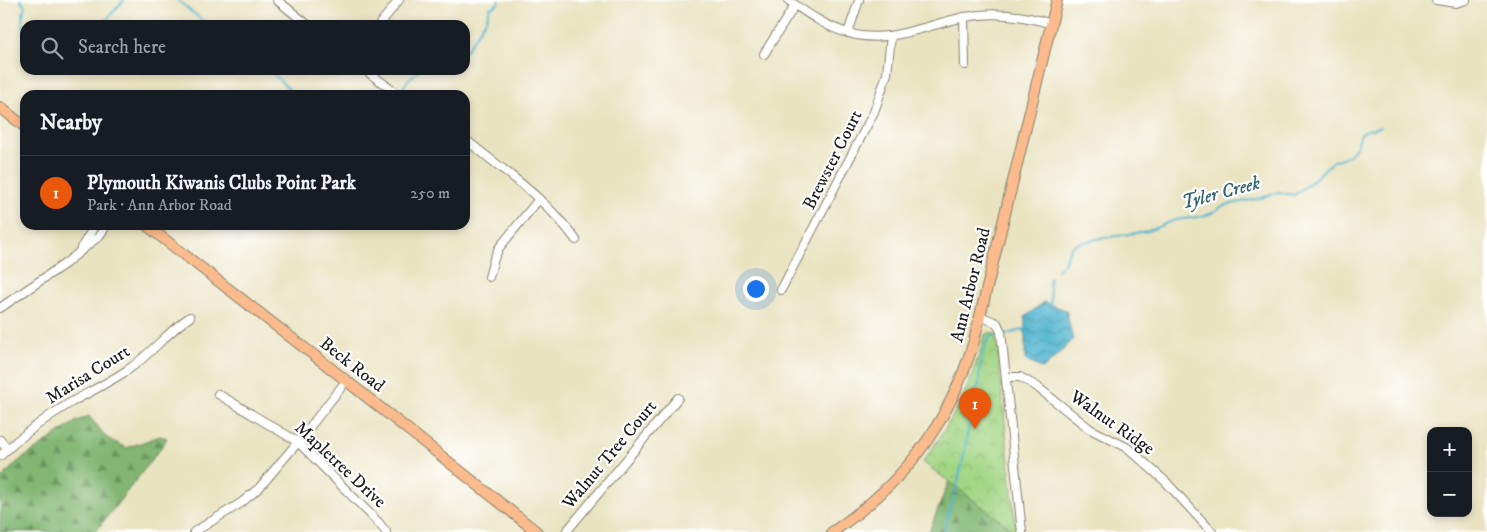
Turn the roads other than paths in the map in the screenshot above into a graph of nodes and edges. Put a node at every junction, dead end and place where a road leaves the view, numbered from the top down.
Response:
1 (277, 0) edge
2 (399, 0) edge
3 (859, 0) edge
4 (1058, 0) edge
5 (1436, 0) edge
6 (1466, 0) edge
7 (791, 2) edge
8 (964, 17) junction
9 (302, 20) edge
10 (383, 20) edge
11 (1052, 24) junction
12 (848, 33) junction
13 (891, 36) junction
14 (764, 54) dead end
15 (966, 65) dead end
16 (372, 75) edge
17 (392, 90) edge
18 (0, 106) edge
19 (20, 123) edge
20 (470, 144) edge
21 (539, 199) junction
22 (92, 230) edge
23 (103, 230) edge
24 (152, 230) edge
25 (576, 240) dead end
26 (81, 250) junction
27 (490, 277) dead end
28 (781, 290) dead end
29 (0, 308) edge
30 (980, 316) junction
31 (190, 317) dead end
32 (1006, 377) junction
33 (346, 381) junction
34 (218, 394) dead end
35 (678, 398) dead end
36 (0, 440) edge
37 (298, 442) junction
38 (7, 449) junction
39 (0, 456) edge
40 (194, 532) edge
41 (386, 532) edge
42 (537, 532) edge
43 (566, 532) edge
44 (832, 532) edge
45 (1022, 532) edge
46 (1212, 532) edge

1 - 9 street
2 - 10 street
3 - 12 street
4 - 11 main road, Ann Arbor Road
5 - 6 street
7 - 12 street
7 - 14 street
8 - 11 street
8 - 13 street
8 - 15 street
11 - 30 main road, Ann Arbor Road
12 - 13 street
13 - 28 street, Brewster Court
16 - 17 street
18 - 19 main road
20 - 21 street
21 - 25 street
21 - 27 street
22 - 26 street
23 - 26 street
24 - 33 main road, Beck Road
26 - 29 street
30 - 32 street
30 - 44 main road, Ann Arbor Road
31 - 38 street, Marisa Court
32 - 45 street
32 - 46 street, Walnut Ridge
33 - 37 street
33 - 42 main road, Beck Road
34 - 37 street, Mapletree Drive
35 - 43 street, Walnut Tree Court
36 - 38 street
37 - 40 street
37 - 41 street, Mapletree Drive
38 - 39 street, Marisa Court

